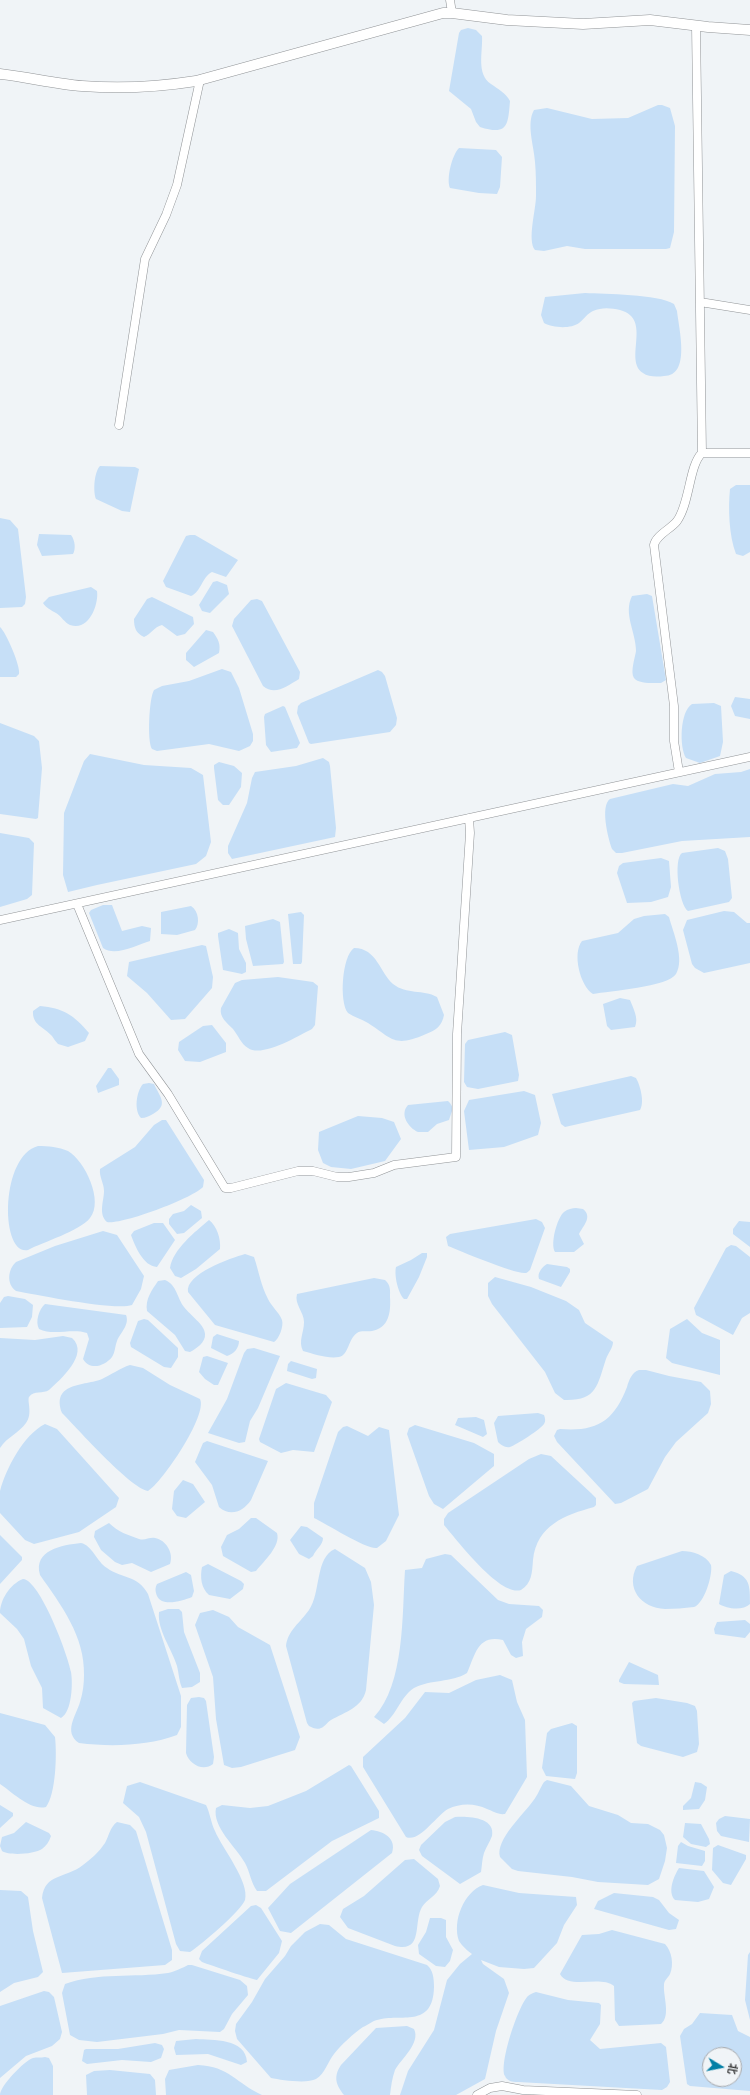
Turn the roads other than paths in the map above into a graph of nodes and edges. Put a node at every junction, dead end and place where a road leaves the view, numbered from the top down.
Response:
1 (450, 0) edge
2 (452, 12) junction
3 (696, 26) junction
4 (750, 30) edge
5 (0, 74) edge
6 (200, 80) junction
7 (700, 302) junction
8 (750, 310) edge
9 (119, 425) dead end
10 (702, 453) junction
11 (750, 453) edge
12 (750, 757) edge
13 (680, 772) junction
14 (469, 818) junction
15 (77, 904) junction
16 (0, 920) edge
17 (477, 2095) edge
18 (637, 2095) edge

1 - 2 street
2 - 3 street
2 - 6 street
3 - 4 street
3 - 7 street
5 - 6 street
6 - 9 street
7 - 8 street
7 - 10 street
10 - 11 street
10 - 13 street
12 - 13 street
13 - 14 street
14 - 15 street
14 - 15 street
15 - 16 street
17 - 18 street

